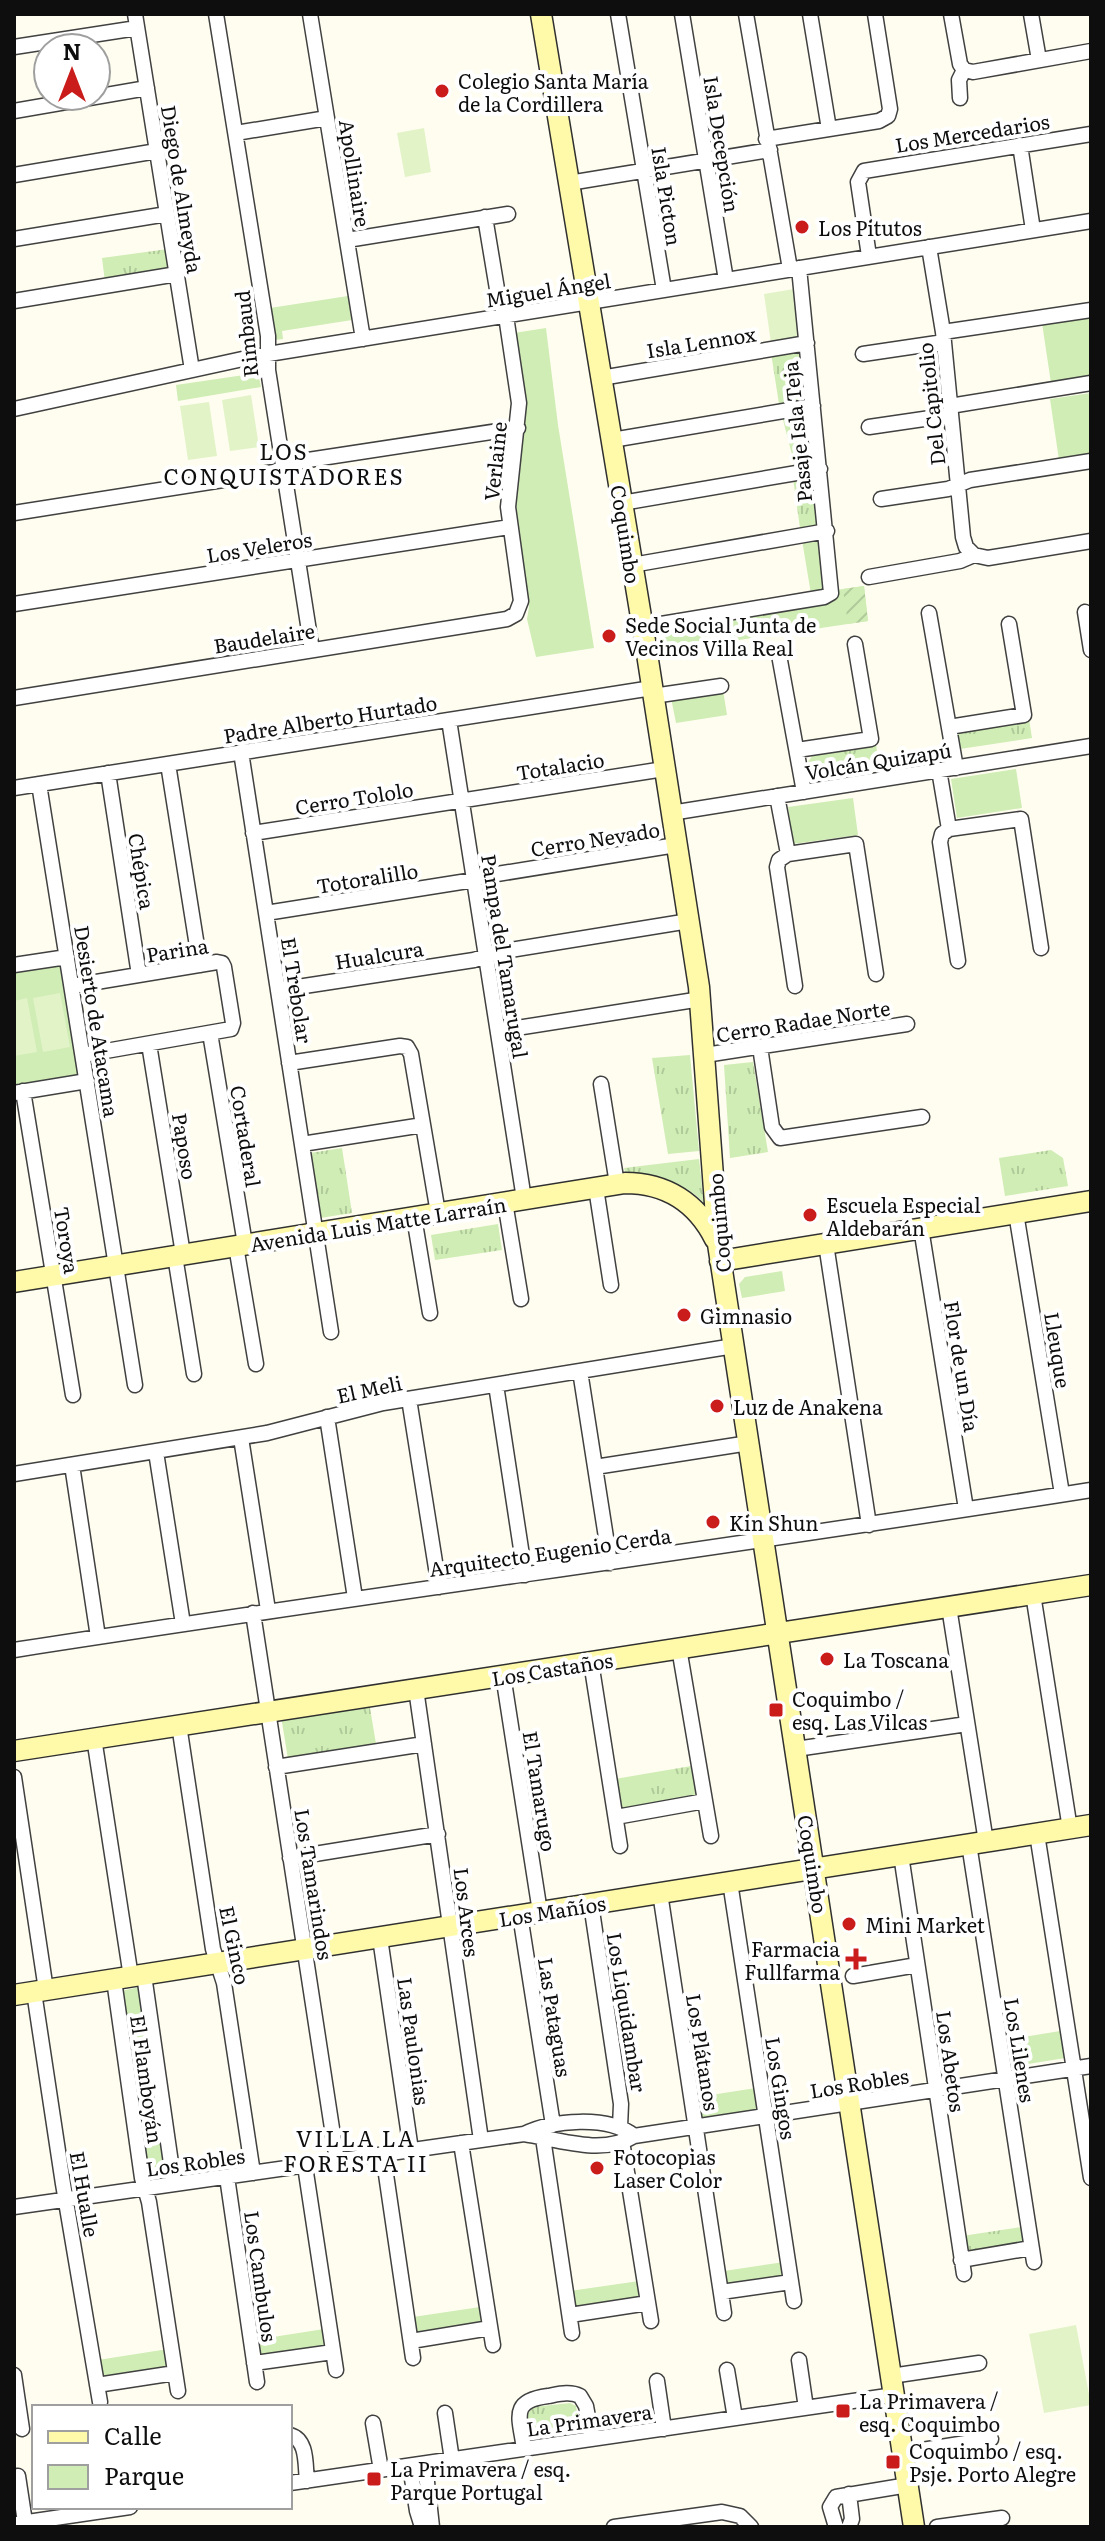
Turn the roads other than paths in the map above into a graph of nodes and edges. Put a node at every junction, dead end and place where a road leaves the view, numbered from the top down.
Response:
1 (216, 14) edge
2 (310, 14) edge
3 (541, 14) edge
4 (618, 14) edge
5 (682, 14) edge
6 (746, 14) edge
7 (810, 14) edge
8 (875, 14) edge
9 (951, 14) edge
10 (1031, 14) edge
11 (136, 21) edge
12 (14, 47) edge
13 (1091, 51) edge
14 (1039, 60) junction
15 (964, 70) junction
16 (147, 88) junction
17 (960, 98) dead end
18 (14, 111) edge
19 (327, 118) junction
20 (829, 129) junction
21 (236, 133) junction
22 (1091, 134) edge
23 (768, 144) junction
24 (1020, 145) junction
25 (157, 151) junction
26 (706, 161) junction
27 (644, 171) junction
28 (14, 175) edge
29 (569, 183) junction
30 (167, 214) junction
31 (508, 214) dead end
32 (485, 217) junction
33 (1091, 221) edge
34 (1033, 230) junction
35 (14, 239) edge
36 (347, 240) junction
37 (929, 247) junction
38 (869, 256) junction
39 (795, 268) junction
40 (177, 274) junction
41 (726, 280) junction
42 (664, 290) junction
43 (14, 301) edge
44 (589, 303) junction
45 (1091, 310) edge
46 (506, 316) junction
47 (944, 337) junction
48 (363, 339) junction
49 (807, 343) junction
50 (268, 354) junction
51 (863, 354) dead end
52 (192, 370) junction
53 (601, 378) junction
54 (1091, 383) edge
55 (813, 406) junction
56 (14, 409) edge
57 (951, 410) junction
58 (869, 427) dead end
59 (518, 428) junction
60 (612, 440) junction
61 (1091, 461) edge
62 (283, 468) junction
63 (820, 469) junction
64 (958, 485) junction
65 (881, 499) dead end
66 (622, 503) junction
67 (14, 513) edge
68 (510, 527) junction
69 (827, 531) junction
70 (1091, 541) edge
71 (974, 555) junction
72 (298, 560) junction
73 (632, 565) junction
74 (869, 577) dead end
75 (14, 604) edge
76 (518, 611) joint
77 (1085, 612) dead end
78 (929, 613) dead end
79 (1009, 624) dead end
80 (643, 627) junction
81 (855, 644) dead end
82 (312, 650) junction
83 (1091, 650) edge
84 (779, 655) dead end
85 (721, 686) dead end
86 (652, 692) junction
87 (14, 698) edge
88 (449, 720) junction
89 (949, 727) junction
90 (1091, 746) edge
91 (797, 750) junction
92 (241, 752) junction
93 (168, 764) junction
94 (956, 768) junction
95 (664, 769) junction
96 (939, 770) junction
97 (108, 773) junction
98 (39, 784) junction
99 (14, 788) edge
100 (804, 792) junction
101 (777, 796) junction
102 (462, 800) junction
103 (671, 813) junction
104 (949, 829) junction
105 (253, 833) junction
106 (676, 845) junction
107 (788, 854) junction
108 (474, 880) junction
109 (266, 913) junction
110 (689, 921) junction
111 (1041, 948) dead end
112 (486, 956) junction
113 (67, 957) junction
114 (958, 961) dead end
115 (14, 965) edge
116 (200, 965) junction
117 (876, 974) dead end
118 (139, 975) junction
119 (72, 986) junction
120 (795, 986) dead end
121 (278, 990) junction
122 (701, 999) junction
123 (907, 1024) dead end
124 (498, 1031) junction
125 (210, 1033) junction
126 (149, 1044) junction
127 (760, 1047) junction
128 (83, 1055) junction
129 (705, 1055) junction
130 (289, 1063) junction
131 (87, 1081) junction
132 (601, 1084) dead end
133 (18, 1092) edge
134 (922, 1117) dead end
135 (423, 1125) junction
136 (302, 1144) junction
137 (617, 1184) junction
138 (596, 1188) junction
139 (515, 1201) junction
140 (1091, 1201) edge
141 (438, 1213) junction
142 (1016, 1213) junction
143 (414, 1217) junction
144 (921, 1228) junction
145 (316, 1233) junction
146 (826, 1244) junction
147 (241, 1245) junction
148 (719, 1252) junction
149 (179, 1255) junction
150 (117, 1265) junction
151 (53, 1275) junction
152 (14, 1282) edge
153 (611, 1285) dead end
154 (521, 1299) dead end
155 (430, 1313) dead end
156 (331, 1332) dead end
157 (734, 1346) junction
158 (256, 1364) dead end
159 (580, 1371) junction
160 (194, 1374) dead end
161 (135, 1385) dead end
162 (496, 1385) junction
163 (73, 1395) dead end
164 (409, 1399) junction
165 (327, 1417) junction
166 (241, 1438) junction
167 (749, 1443) junction
168 (156, 1452) junction
169 (72, 1465) junction
170 (595, 1467) junction
171 (14, 1474) edge
172 (1091, 1490) edge
173 (1062, 1494) junction
174 (966, 1509) junction
175 (869, 1525) junction
176 (764, 1541) junction
177 (610, 1563) junction
178 (525, 1575) junction
179 (1091, 1585) edge
180 (439, 1587) junction
181 (1033, 1594) junction
182 (355, 1598) junction
183 (949, 1607) junction
184 (268, 1610) junction
185 (253, 1613) junction
186 (183, 1624) junction
187 (778, 1633) junction
188 (98, 1637) junction
189 (679, 1648) junction
190 (14, 1650) edge
191 (591, 1662) junction
192 (503, 1675) junction
193 (416, 1689) junction
194 (268, 1711) junction
195 (967, 1724) junction
196 (179, 1725) junction
197 (94, 1738) junction
198 (424, 1744) junction
199 (796, 1749) junction
200 (14, 1751) edge
201 (276, 1767) junction
202 (14, 1777) edge
203 (705, 1801) junction
204 (616, 1817) junction
205 (1091, 1825) edge
206 (1070, 1829) junction
207 (438, 1834) junction
208 (1037, 1834) junction
209 (711, 1836) dead end
210 (977, 1843) junction
211 (620, 1846) dead end
212 (901, 1855) junction
213 (290, 1858) junction
214 (815, 1868) junction
215 (730, 1882) junction
216 (660, 1893) junction
217 (591, 1904) junction
218 (530, 1914) junction
219 (450, 1927) junction
220 (380, 1938) junction
221 (305, 1950) junction
222 (218, 1963) junction
223 (917, 1965) junction
224 (853, 1976) dead end
225 (130, 1977) junction
226 (31, 1992) edge
227 (1091, 2066) edge
228 (1074, 2069) junction
229 (1005, 2079) junction
230 (936, 2090) junction
231 (851, 2103) junction
232 (766, 2116) junction
233 (553, 2125) junction
234 (695, 2126) junction
235 (524, 2134) junction
236 (626, 2134) junction
237 (543, 2138) junction
238 (481, 2140) junction
239 (461, 2143) junction
240 (411, 2150) junction
241 (383, 2154) junction
242 (337, 2161) junction
243 (305, 2166) junction
244 (253, 2173) junction
245 (227, 2177) junction
246 (1091, 2178) edge
247 (174, 2184) junction
248 (145, 2188) junction
249 (66, 2200) junction
250 (14, 2207) edge
251 (962, 2267) joint
252 (791, 2282) junction
253 (721, 2292) junction
254 (794, 2301) dead end
255 (648, 2303) junction
256 (724, 2313) dead end
257 (570, 2315) junction
258 (651, 2321) dead end
259 (490, 2328) junction
260 (572, 2333) dead end
261 (411, 2341) junction
262 (493, 2345) dead end
263 (333, 2352) junction
264 (413, 2358) dead end
265 (799, 2360) dead end
266 (254, 2363) junction
267 (979, 2363) dead end
268 (336, 2370) dead end
269 (727, 2370) dead end
270 (175, 2373) junction
271 (14, 2375) edge
272 (657, 2381) dead end
273 (257, 2382) dead end
274 (97, 2385) junction
275 (893, 2385) junction
276 (178, 2391) dead end
277 (16, 2397) edge
278 (100, 2402) dead end
279 (806, 2408) junction
280 (445, 2413) dead end
281 (735, 2418) junction
282 (373, 2423) dead end
283 (22, 2429) dead end
284 (664, 2429) junction
285 (292, 2436) edge
286 (592, 2439) junction
287 (991, 2439) dead end
288 (524, 2449) junction
289 (903, 2453) junction
290 (452, 2460) junction
291 (417, 2465) junction
292 (381, 2470) junction
293 (18, 2476) dead end
294 (307, 2481) junction
295 (292, 2483) edge
296 (908, 2485) junction
297 (849, 2494) junction
298 (97, 2509) edge
299 (1002, 2518) dead end
300 (20, 2523) edge
301 (422, 2527) edge
302 (432, 2527) edge
303 (614, 2527) edge
304 (751, 2527) edge
305 (836, 2527) edge
306 (849, 2527) edge
307 (914, 2527) edge
308 (937, 2527) edge

1 - 21 street, Rimbaud
2 - 19 street, Apollinaire
3 - 29 street, Coquimbo
4 - 27 street, Isla Picton
5 - 26 street, Isla Decepción
6 - 23 street, Pasaje Isla Teja
7 - 20 street
8 - 20 street
9 - 15 street
10 - 14 street
11 - 12 street
11 - 16 street, Diego de Almeyda
13 - 14 street
14 - 15 street
15 - 17 street
16 - 18 street
16 - 25 street, Diego de Almeyda
19 - 21 street
19 - 36 street, Apollinaire
20 - 23 street
21 - 50 street, Rimbaud
22 - 24 street, Los Mercedarios
23 - 26 street
23 - 39 street, Pasaje Isla Teja
24 - 34 street
24 - 38 street, Los Mercedarios
25 - 28 street
25 - 30 street, Diego de Almeyda
26 - 27 street
26 - 41 street, Isla Decepción
27 - 29 street
27 - 42 street, Isla Picton
29 - 44 street, Coquimbo
30 - 35 street
30 - 40 street, Diego de Almeyda
31 - 32 street
32 - 36 street
32 - 46 street, Verlaine
33 - 34 street, Miguel Ángel
34 - 37 street, Miguel Ángel
36 - 48 street, Apollinaire
37 - 38 street, Miguel Ángel
37 - 47 street, Del Capitolio
38 - 39 street, Miguel Ángel
39 - 41 street, Miguel Ángel
39 - 49 street, Pasaje Isla Teja
40 - 43 street
40 - 52 street, Diego de Almeyda
41 - 42 street, Miguel Ángel
42 - 44 street, Miguel Ángel
44 - 46 street, Miguel Ángel
44 - 53 street, Coquimbo
45 - 47 street
46 - 48 street, Miguel Ángel
46 - 59 street, Verlaine
47 - 51 street
47 - 57 street, Del Capitolio
48 - 50 street, Miguel Ángel
49 - 53 street, Isla Lennox
49 - 55 street, Pasaje Isla Teja
50 - 52 street, Miguel Ángel
50 - 62 street, Rimbaud
52 - 56 street, Miguel Ángel
53 - 60 street, Coquimbo
54 - 57 street
55 - 60 street
55 - 63 street, Pasaje Isla Teja
57 - 58 street
57 - 64 street, Del Capitolio
59 - 62 street
59 - 68 street, Verlaine
60 - 66 street, Coquimbo
61 - 64 street
62 - 67 street
62 - 72 street, Rimbaud
63 - 66 street
63 - 69 street, Pasaje Isla Teja
64 - 65 street
64 - 71 street, Del Capitolio
66 - 73 street, Coquimbo
68 - 72 street, Los Veleros
68 - 76 street, Verlaine
69 - 73 street
69 - 80 street, Pasaje Isla Teja
70 - 71 street
71 - 74 street
72 - 75 street, Los Veleros
72 - 82 street, Rimbaud
73 - 80 street, Coquimbo
76 - 82 street, Baudelaire
77 - 83 street
78 - 89 street
79 - 89 street
80 - 86 street, Coquimbo
81 - 91 street
82 - 87 street, Baudelaire
84 - 91 street
85 - 86 street, Padre Alberto Hurtado
86 - 88 street, Padre Alberto Hurtado
86 - 95 street, Coquimbo
88 - 92 street, Padre Alberto Hurtado
88 - 102 street, Pampa del Tamarugal
89 - 94 street
90 - 94 street, Volcán Quizapú
91 - 100 street
92 - 93 street, Padre Alberto Hurtado
92 - 105 street, El Trebolar
93 - 97 street, Padre Alberto Hurtado
93 - 116 street
94 - 96 street, Volcán Quizapú
95 - 102 street, Totalacio
95 - 103 street, Coquimbo
96 - 100 street, Volcán Quizapú
96 - 104 street
97 - 98 street, Padre Alberto Hurtado
97 - 118 street, Chépica
98 - 99 street, Padre Alberto Hurtado
98 - 113 street, Desierto de Atacama
100 - 101 street, Volcán Quizapú
101 - 103 street, Volcán Quizapú
101 - 107 street
102 - 105 street, Cerro Tololo
102 - 108 street, Pampa del Tamarugal
103 - 106 street, Coquimbo
104 - 111 street
104 - 114 street
105 - 109 street, El Trebolar
106 - 108 street, Cerro Nevado
106 - 110 street, Coquimbo
107 - 117 street
107 - 120 street
108 - 109 street, Totoralillo
108 - 112 street, Pampa del Tamarugal
109 - 121 street, El Trebolar
110 - 112 street, Hualcura
110 - 122 street, Coquimbo
112 - 121 street, Hualcura
112 - 124 street, Pampa del Tamarugal
113 - 115 street
113 - 119 street, Desierto de Atacama
116 - 118 street, Parina
116 - 125 street, Parina
118 - 119 street, Parina
119 - 128 street, Desierto de Atacama
121 - 130 street, El Trebolar
122 - 124 street
122 - 129 street, Coquimbo
123 - 127 street, Cerro Radae Norte
124 - 139 street, Pampa del Tamarugal
125 - 126 street
125 - 147 street, Cortaderal
126 - 128 street
126 - 149 street, Paposo
127 - 129 street, Cerro Radae Norte
127 - 134 street
128 - 131 street, Desierto de Atacama
129 - 148 street, Coquimbo
130 - 135 street
130 - 136 street, El Trebolar
131 - 133 street
131 - 150 street, Desierto de Atacama
132 - 137 street
133 - 151 street, Toroya
135 - 136 street
135 - 141 street
136 - 145 street, El Trebolar
137 - 138 street, Avenida Luis Matte Larraín
137 - 148 street, Avenida Luis Matte Larraín
138 - 139 street, Avenida Luis Matte Larraín
138 - 153 street
139 - 141 street, Avenida Luis Matte Larraín
139 - 154 street, Pampa del Tamarugal
140 - 142 street
141 - 143 street, Avenida Luis Matte Larraín
142 - 144 street
142 - 173 street, Lleuque
143 - 145 street, Avenida Luis Matte Larraín
143 - 155 street
144 - 146 street
144 - 174 street, Flor de un Día
145 - 147 street, Avenida Luis Matte Larraín
145 - 156 street, El Trebolar
146 - 148 street
146 - 175 street
147 - 149 street, Avenida Luis Matte Larraín
147 - 158 street, Cortaderal
148 - 157 street, Coquimbo
149 - 150 street, Avenida Luis Matte Larraín
149 - 160 street, Paposo
150 - 151 street, Avenida Luis Matte Larraín
150 - 161 street, Desierto de Atacama
151 - 152 street, Avenida Luis Matte Larraín
151 - 163 street, Toroya
157 - 159 street, El Meli
157 - 167 street, Coquimbo
159 - 162 street, El Meli
159 - 170 street
162 - 164 street, El Meli
162 - 178 street
164 - 165 street, El Meli
164 - 180 street
165 - 166 street, El Meli
165 - 182 street
166 - 168 street, El Meli
166 - 184 street
167 - 170 street
167 - 176 street, Coquimbo
168 - 169 street, El Meli
168 - 186 street
169 - 171 street, El Meli
169 - 188 street
170 - 177 street
172 - 173 street, Arquitecto Eugenio Cerda
173 - 174 street, Arquitecto Eugenio Cerda
174 - 175 street, Arquitecto Eugenio Cerda
175 - 176 street, Arquitecto Eugenio Cerda
176 - 177 street, Arquitecto Eugenio Cerda
176 - 187 street, Coquimbo
177 - 178 street, Arquitecto Eugenio Cerda
178 - 180 street, Arquitecto Eugenio Cerda
179 - 181 street, Los Castaños
180 - 182 street, Arquitecto Eugenio Cerda
181 - 183 street, Los Castaños
181 - 206 street
182 - 184 street, Arquitecto Eugenio Cerda
183 - 187 street, Los Castaños
183 - 195 street, Los Lilenes
184 - 185 street, Arquitecto Eugenio Cerda
185 - 186 street, Arquitecto Eugenio Cerda
185 - 194 street, Los Tamarindos
186 - 188 street, Arquitecto Eugenio Cerda
187 - 189 street, Los Castaños
187 - 199 street, Coquimbo
188 - 190 street, Arquitecto Eugenio Cerda
189 - 191 street, Los Castaños
189 - 203 street
191 - 192 street, Los Castaños
191 - 204 street
192 - 193 street, Los Castaños
192 - 218 street, El Tamarugo
193 - 194 street, Los Castaños
193 - 198 street, Los Arces
194 - 196 street, Los Castaños
194 - 201 street, Los Tamarindos
195 - 199 street
195 - 210 street, Los Lilenes
196 - 197 street, Los Castaños
196 - 222 street, El Ginco
197 - 200 street, Los Castaños
197 - 225 street, El Flamboyán
198 - 201 street
198 - 207 street, Los Arces
199 - 214 street, Coquimbo
201 - 213 street, Los Tamarindos
202 - 226 street, El Hualle
203 - 204 street
203 - 209 street
204 - 211 street
205 - 206 street, Los Mañíos
206 - 208 street, Los Mañíos
207 - 213 street
207 - 219 street, Los Arces
208 - 210 street, Los Mañíos
208 - 228 street
210 - 212 street, Los Mañíos
210 - 229 street, Los Lilenes
212 - 214 street, Los Mañíos
212 - 223 street, Los Abetos
213 - 221 street, Los Tamarindos
214 - 215 street, Los Mañíos
214 - 231 street, Coquimbo
215 - 216 street, Los Mañíos
215 - 232 street, Los Gingos
216 - 217 street, Los Mañíos
216 - 234 street, Los Plátanos
217 - 218 street, Los Mañíos
217 - 236 street, Los Liquidambar
218 - 219 street, Los Mañíos
218 - 233 street, Las Pataguas
219 - 220 street, Los Mañíos
219 - 238 street, Los Arces
220 - 221 street, Los Mañíos
220 - 240 street, Las Paulonias
221 - 222 street, Los Mañíos
221 - 242 street, Los Tamarindos
222 - 225 street, Los Mañíos
222 - 244 street, El Ginco
223 - 224 street
223 - 230 street, Los Abetos
225 - 226 street, Los Mañíos
225 - 247 street, El Flamboyán
225 - 248 street, El Flamboyán
226 - 249 street, El Hualle
227 - 228 street, Los Robles
228 - 229 street, Los Robles
228 - 246 street
229 - 230 street, Los Robles
229 - 251 street, Los Lilenes
230 - 231 street, Los Robles
230 - 251 street, Los Abetos
231 - 232 street, Los Robles
231 - 275 street, Coquimbo
232 - 234 street, Los Robles
232 - 252 street, Los Gingos
233 - 235 street, Los Robles
233 - 236 street, Los Robles
234 - 236 street, Los Robles
234 - 253 street, Los Plátanos
235 - 237 street, Los Robles
235 - 238 street, Los Robles
236 - 237 street, Los Robles
236 - 255 street, Los Liquidambar
237 - 257 street
238 - 239 street, Los Robles
239 - 240 street, Los Robles
239 - 259 street
240 - 241 street, Los Robles
241 - 242 street, Los Robles
241 - 261 street
242 - 243 street, Los Robles
243 - 244 street, Los Robles
243 - 263 street
244 - 245 street, Los Robles
245 - 247 street, Los Robles
245 - 266 street, Los Cambulos
247 - 248 street, Los Robles
248 - 249 street, Los Robles
248 - 270 street, El Flamboyán
249 - 250 street, Los Robles
249 - 274 street, El Hualle
252 - 253 street
252 - 254 street, Los Gingos
253 - 256 street, Los Plátanos
255 - 257 street
255 - 258 street, Los Liquidambar
257 - 260 street
259 - 261 street
259 - 262 street
261 - 264 street
263 - 266 street
263 - 268 street
265 - 279 street
266 - 273 street, Los Cambulos
267 - 275 street, La Primavera
269 - 281 street
270 - 274 street
270 - 276 street, El Flamboyán
271 - 277 street
272 - 284 street
274 - 278 street, El Hualle
275 - 279 street, La Primavera
275 - 289 street, Coquimbo
277 - 283 street
279 - 281 street, La Primavera
280 - 290 street
281 - 284 street, La Primavera
282 - 292 street
284 - 286 street, La Primavera
285 - 294 street
286 - 288 street, La Primavera
286 - 288 street
287 - 289 street
288 - 290 street, La Primavera
289 - 296 street, Coquimbo
290 - 291 street, La Primavera
291 - 292 street, La Primavera
291 - 301 street
291 - 302 street
292 - 294 street, La Primavera
293 - 300 street
294 - 295 street, La Primavera
296 - 297 street
296 - 307 street, Coquimbo
297 - 305 street
297 - 306 street
298 - 300 street
299 - 308 street
303 - 304 street

